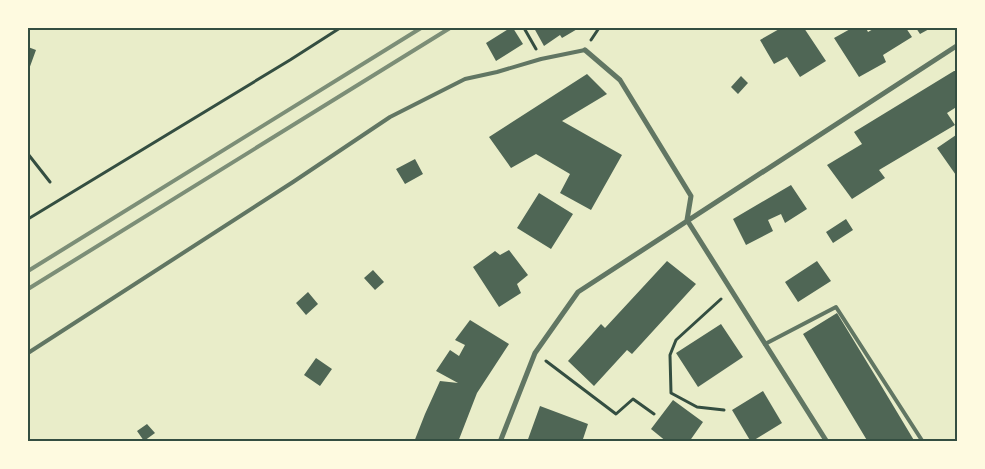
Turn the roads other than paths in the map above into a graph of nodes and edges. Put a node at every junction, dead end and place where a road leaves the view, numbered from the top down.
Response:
1 (958, 45) edge
2 (585, 50) joint
3 (687, 220) junction
4 (765, 344) junction
5 (28, 352) edge
6 (500, 442) edge
7 (827, 442) edge
8 (923, 442) edge

1 - 3 street
2 - 3 street
2 - 5 lane
3 - 4 street
3 - 6 street
4 - 7 street
4 - 8 lane

